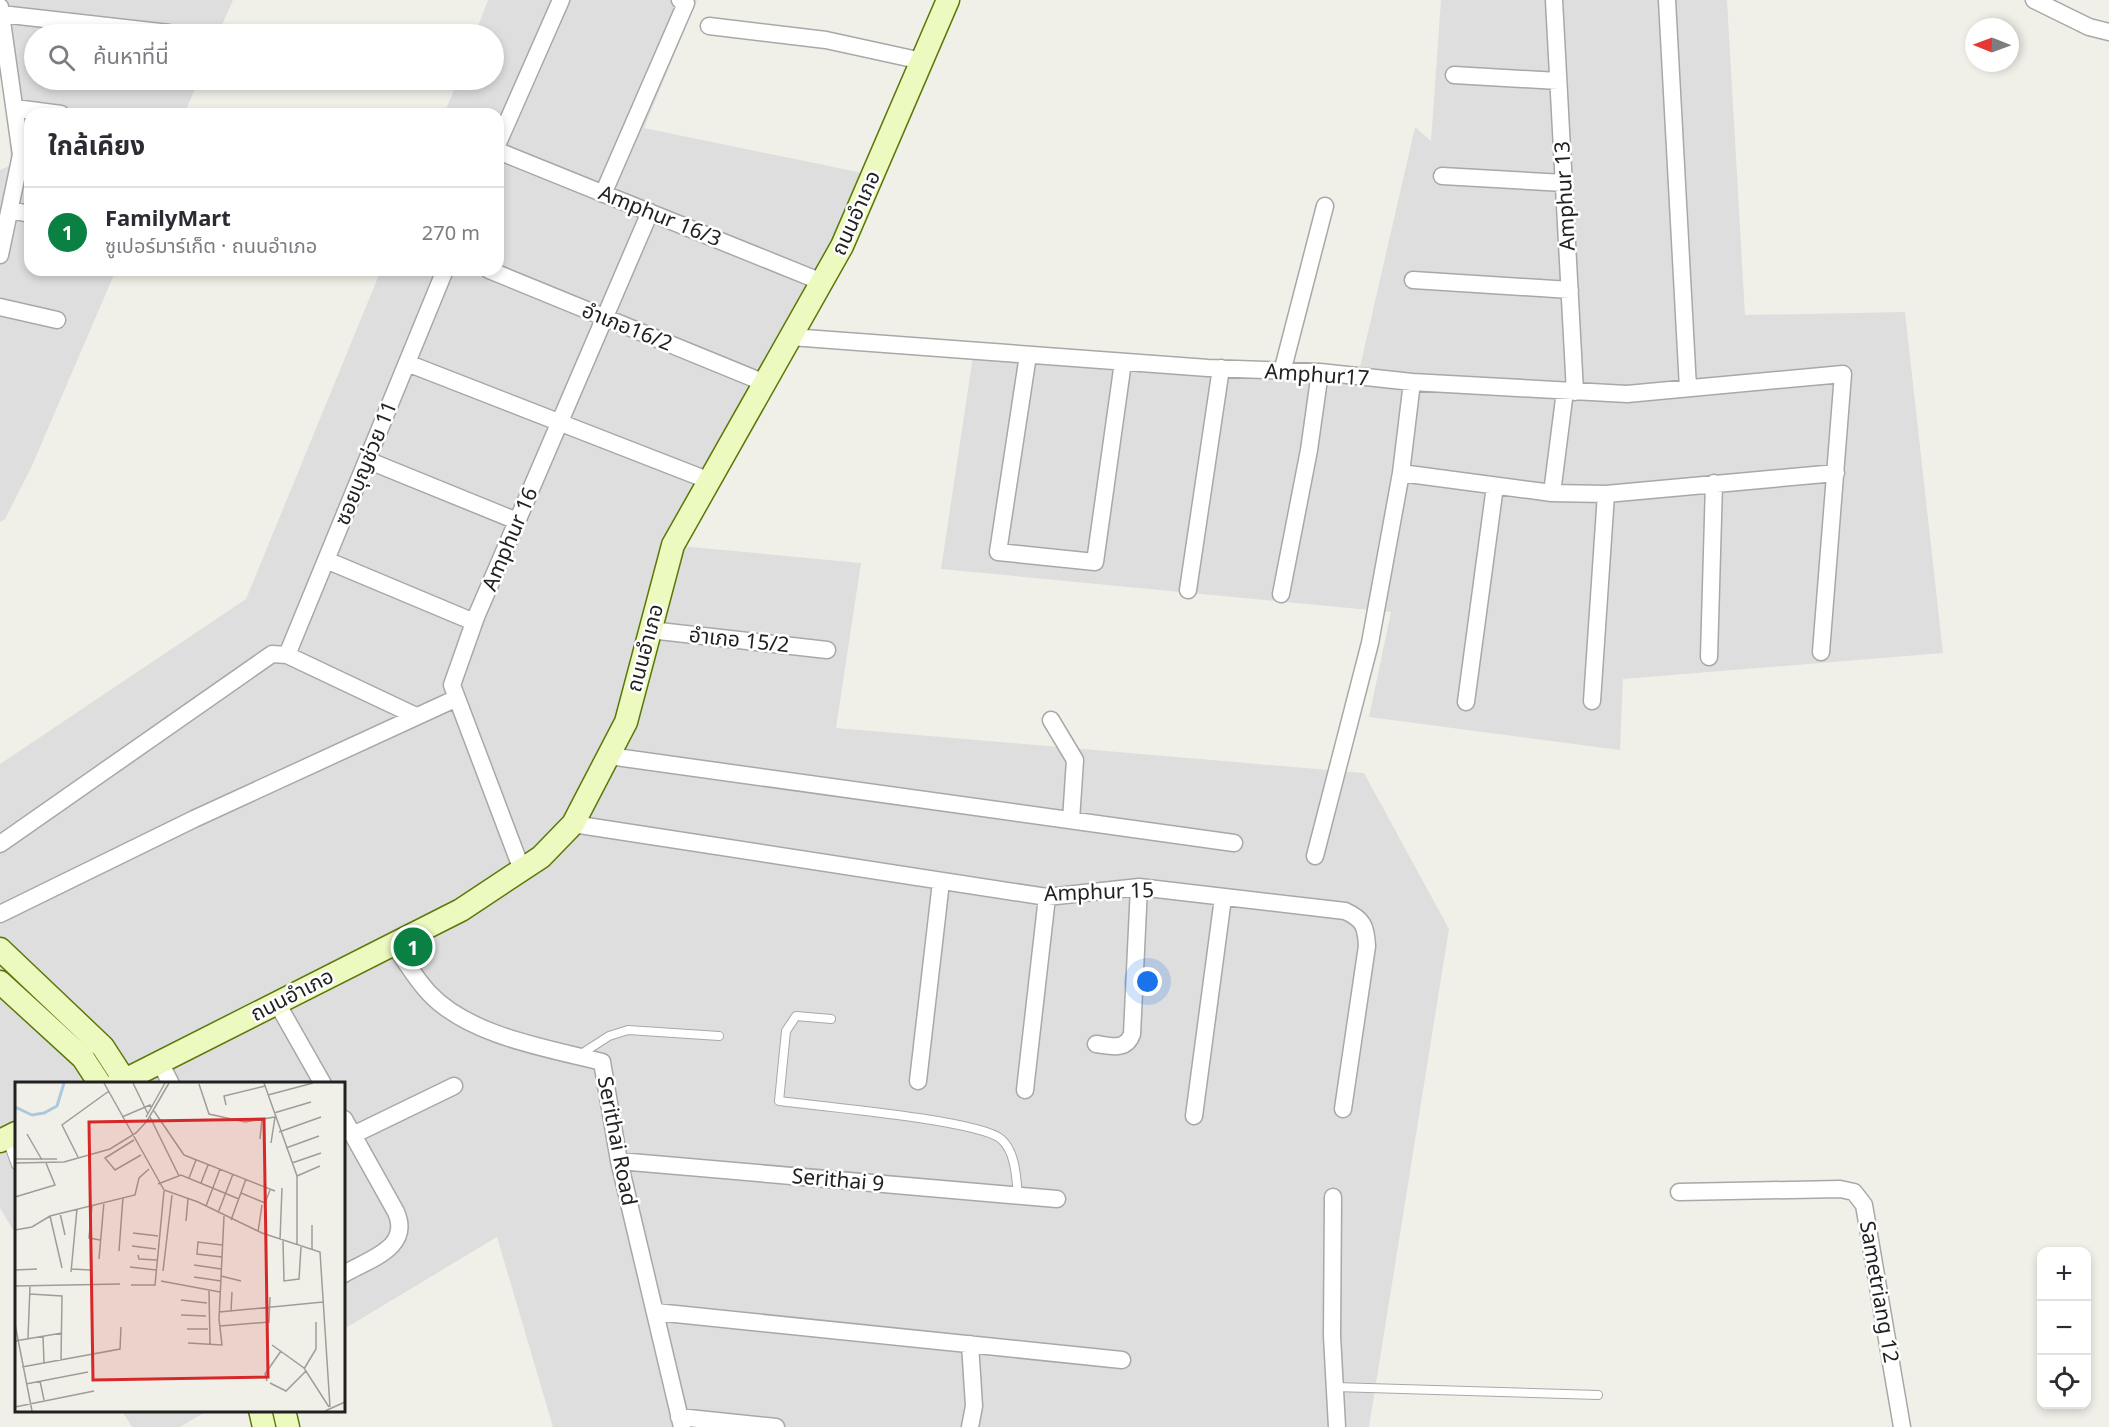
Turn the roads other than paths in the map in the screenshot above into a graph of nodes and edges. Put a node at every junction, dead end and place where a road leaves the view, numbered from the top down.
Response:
1 (561, 0) edge
2 (680, 0) edge
3 (948, 0) edge
4 (1554, 0) edge
5 (1667, 0) edge
6 (2034, 0) edge
7 (1, 10) edge
8 (103, 24) edge
9 (709, 26) dead end
10 (2109, 32) edge
11 (922, 61) junction
12 (1454, 75) dead end
13 (1558, 81) junction
14 (15, 108) junction
15 (24, 109) edge
16 (504, 129) edge
17 (504, 153) edge
18 (1442, 176) dead end
19 (1564, 183) junction
20 (603, 194) junction
21 (1326, 206) dead end
22 (10, 210) junction
23 (650, 212) junction
24 (24, 213) edge
25 (0, 255) edge
26 (443, 276) edge
27 (504, 276) edge
28 (1413, 280) dead end
29 (822, 282) junction
30 (1570, 290) junction
31 (0, 307) edge
32 (605, 317) junction
33 (57, 320) dead end
34 (791, 337) junction
35 (1028, 355) junction
36 (1123, 362) junction
37 (407, 363) junction
38 (1221, 369) junction
39 (1282, 372) junction
40 (1320, 372) junction
41 (1412, 382) junction
42 (765, 383) junction
43 (1688, 388) junction
44 (1570, 391) junction
45 (560, 422) junction
46 (367, 460) junction
47 (1401, 473) junction
48 (1836, 473) junction
49 (710, 481) junction
50 (1714, 483) junction
51 (1495, 486) junction
52 (1552, 493) junction
53 (1606, 494) junction
54 (517, 521) junction
55 (326, 560) junction
56 (1188, 590) dead end
57 (1281, 594) dead end
58 (474, 622) junction
59 (650, 630) junction
60 (827, 650) dead end
61 (1821, 652) dead end
62 (287, 655) junction
63 (1709, 657) dead end
64 (456, 698) junction
65 (1592, 701) dead end
66 (1466, 702) dead end
67 (416, 717) junction
68 (1051, 720) dead end
69 (609, 756) junction
70 (1071, 820) junction
71 (573, 824) junction
72 (1234, 843) dead end
73 (0, 844) edge
74 (1315, 856) dead end
75 (522, 870) junction
76 (941, 882) junction
77 (1139, 887) junction
78 (1047, 897) junction
79 (1223, 898) junction
80 (0, 914) edge
81 (393, 944) junction
82 (0, 949) edge
83 (0, 982) edge
84 (276, 1003) junction
85 (831, 1019) dead end
86 (719, 1036) dead end
87 (1096, 1044) dead end
88 (578, 1056) junction
89 (159, 1062) junction
90 (918, 1081) dead end
91 (99, 1082) edge
92 (123, 1082) edge
93 (170, 1082) edge
94 (322, 1082) edge
95 (454, 1086) dead end
96 (1025, 1090) dead end
97 (1343, 1109) dead end
98 (1194, 1116) dead end
99 (345, 1121) edge
100 (353, 1135) junction
101 (8, 1137) edge
102 (15, 1161) edge
103 (619, 1161) junction
104 (1679, 1192) dead end
105 (1018, 1195) junction
106 (1333, 1197) dead end
107 (1057, 1199) dead end
108 (345, 1273) edge
109 (656, 1312) junction
110 (970, 1344) junction
111 (1122, 1360) dead end
112 (1335, 1387) junction
113 (1598, 1395) dead end
114 (260, 1412) edge
115 (284, 1412) edge
116 (680, 1422) edge
117 (264, 1427) edge
118 (288, 1427) edge
119 (776, 1427) edge
120 (970, 1427) edge
121 (1337, 1427) edge
122 (1902, 1427) edge

1 - 16 street
2 - 20 street
3 - 11 street, ถนนอำเภอ
4 - 13 street, Amphur 13
5 - 43 street
6 - 10 street
7 - 8 street
7 - 14 street
9 - 11 street
11 - 29 street, ถนนอำเภอ
12 - 13 street
13 - 19 street, Amphur 13
14 - 15 street
14 - 22 street
17 - 20 street, Amphur 16/3
18 - 19 street
19 - 30 street, Amphur 13
20 - 23 street, Amphur 16/3
21 - 39 street
22 - 24 street
22 - 25 street
23 - 29 street, Amphur 16/3
23 - 32 street, Amphur 16
26 - 37 street, ซอยบุญช่วย 11
27 - 32 street, อำเภอ16/2
28 - 30 street
29 - 34 street, ถนนอำเภอ
30 - 44 street, Amphur 13
31 - 33 street
32 - 42 street, อำเภอ16/2
32 - 45 street, Amphur 16
34 - 35 street, Amphur17
34 - 42 street, ถนนอำเภอ
35 - 36 street, Amphur17
35 - 36 street
36 - 38 street, Amphur17
37 - 45 street
37 - 46 street, ซอยบุญช่วย 11
38 - 39 street, Amphur17
38 - 56 street
39 - 40 street, Amphur17
40 - 41 street, Amphur17
40 - 57 street
41 - 44 street, Amphur17
41 - 47 street
42 - 49 street, ถนนอำเภอ
43 - 44 street, Amphur17
43 - 48 street, Amphur17
44 - 52 street, Amphur 13
45 - 49 street
45 - 54 street, Amphur 16
46 - 54 street
46 - 55 street, ซอยบุญช่วย 11
47 - 51 street
47 - 74 street
48 - 50 street
48 - 61 street
49 - 59 street, ถนนอำเภอ
50 - 53 street
50 - 63 street
51 - 52 street
51 - 66 street
52 - 53 street
53 - 65 street
54 - 58 street, Amphur 16
55 - 58 street
55 - 62 street, ซอยบุญช่วย 11
58 - 64 street, Amphur 16
59 - 60 street, อำเภอ 15/2
59 - 69 street, ถนนอำเภอ
62 - 67 street
62 - 73 street
64 - 67 street
64 - 75 street, Amphur 16
67 - 80 street
68 - 70 street
69 - 70 street
69 - 71 street, ถนนอำเภอ
70 - 72 street
71 - 75 street, ถนนอำเภอ
71 - 76 street, Amphur 15
75 - 81 street, ถนนอำเภอ
76 - 78 street, Amphur 15
76 - 90 street
77 - 78 street, Amphur 15
77 - 79 street, Amphur 15
77 - 87 street
78 - 96 street
79 - 97 street, Amphur 15
79 - 98 street
81 - 84 street, ถนนอำเภอ
81 - 88 street, Serithai Road
82 - 92 street
83 - 91 street
84 - 89 street, ถนนอำเภอ
84 - 94 street
85 - 105 lane
86 - 88 lane
88 - 103 street, Serithai Road
89 - 92 street, ถนนอำเภอ
89 - 93 street
95 - 100 street
99 - 100 street
100 - 108 street
101 - 102 lane
103 - 105 street, Serithai 9
103 - 109 street, Serithai Road
104 - 122 street, Sametriang 12
105 - 107 street, Serithai 9
106 - 112 street
109 - 110 street
109 - 116 street, Serithai Road
110 - 111 street
110 - 120 street
112 - 113 lane
112 - 121 street
114 - 117 street
115 - 118 street
116 - 119 street

